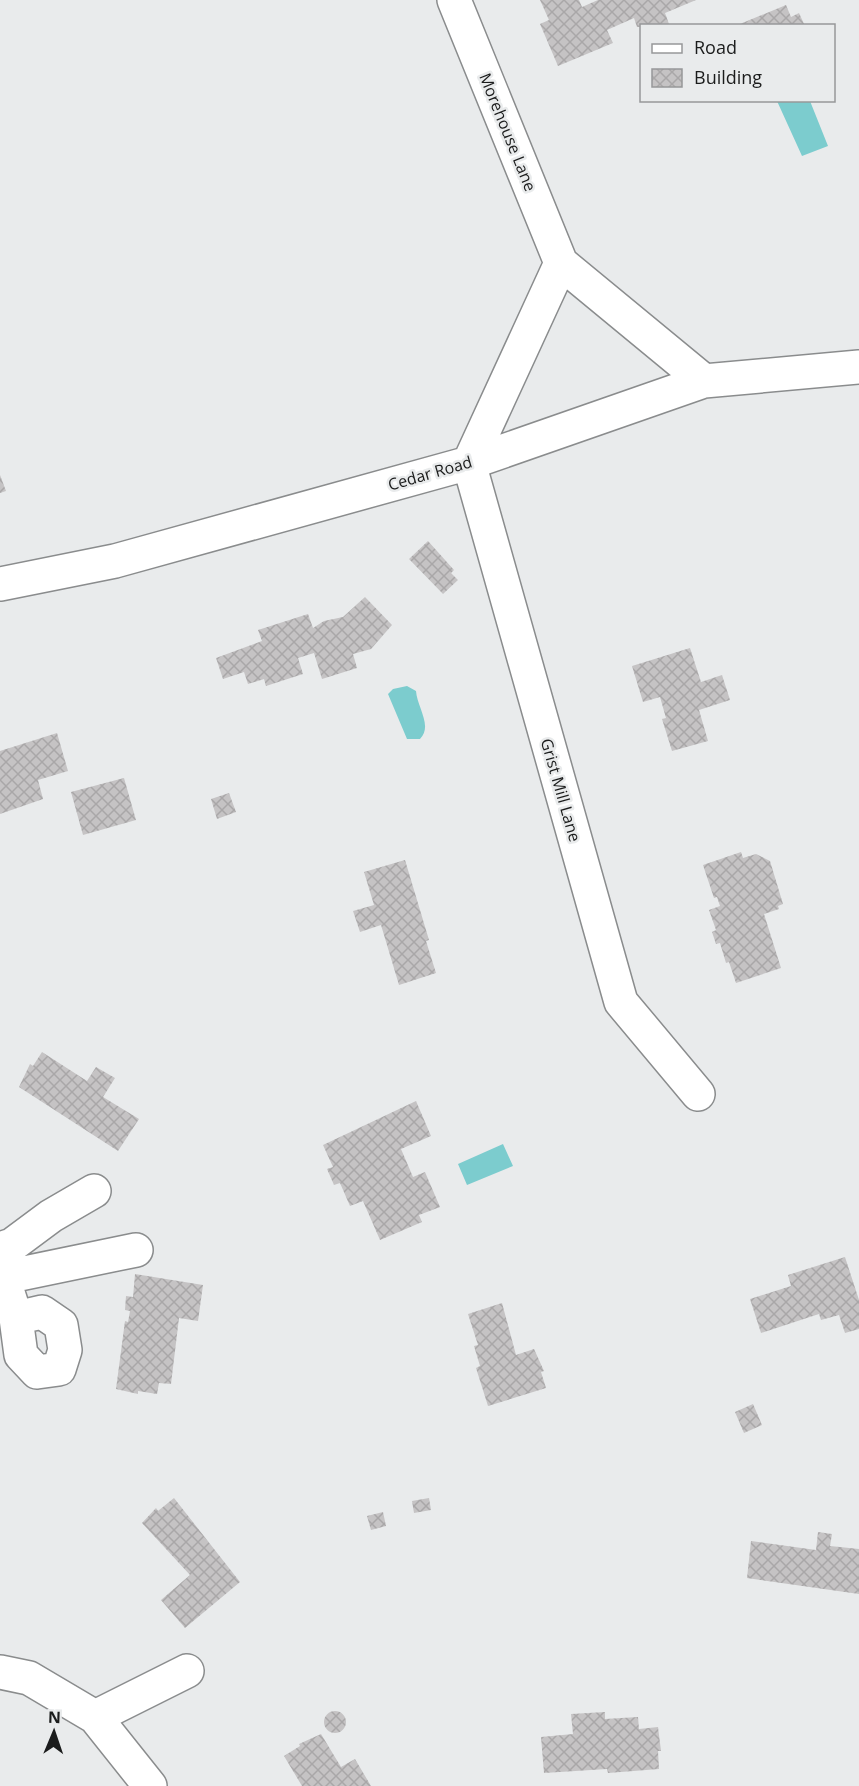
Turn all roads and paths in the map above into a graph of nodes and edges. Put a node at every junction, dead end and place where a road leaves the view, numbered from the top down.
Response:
1 (454, 0) edge
2 (561, 263) junction
3 (859, 367) edge
4 (704, 381) junction
5 (469, 462) junction
6 (0, 584) edge
7 (698, 1094) dead end
8 (94, 1191) dead end
9 (135, 1250) dead end
10 (1, 1268) edge
11 (16, 1318) dead end
12 (187, 1671) dead end
13 (0, 1672) edge
14 (94, 1717) junction
15 (139, 1782) edge

1 - 2 street, Morehouse Lane
2 - 4 street, Morehouse Lane
2 - 5 street
3 - 4 street, Cedar Road
4 - 5 street, Cedar Road
5 - 6 street, Cedar Road
5 - 7 street, Grist Mill Lane
8 - 10 street
9 - 10 street
10 - 11 street
12 - 14 street
13 - 14 street
14 - 15 street

